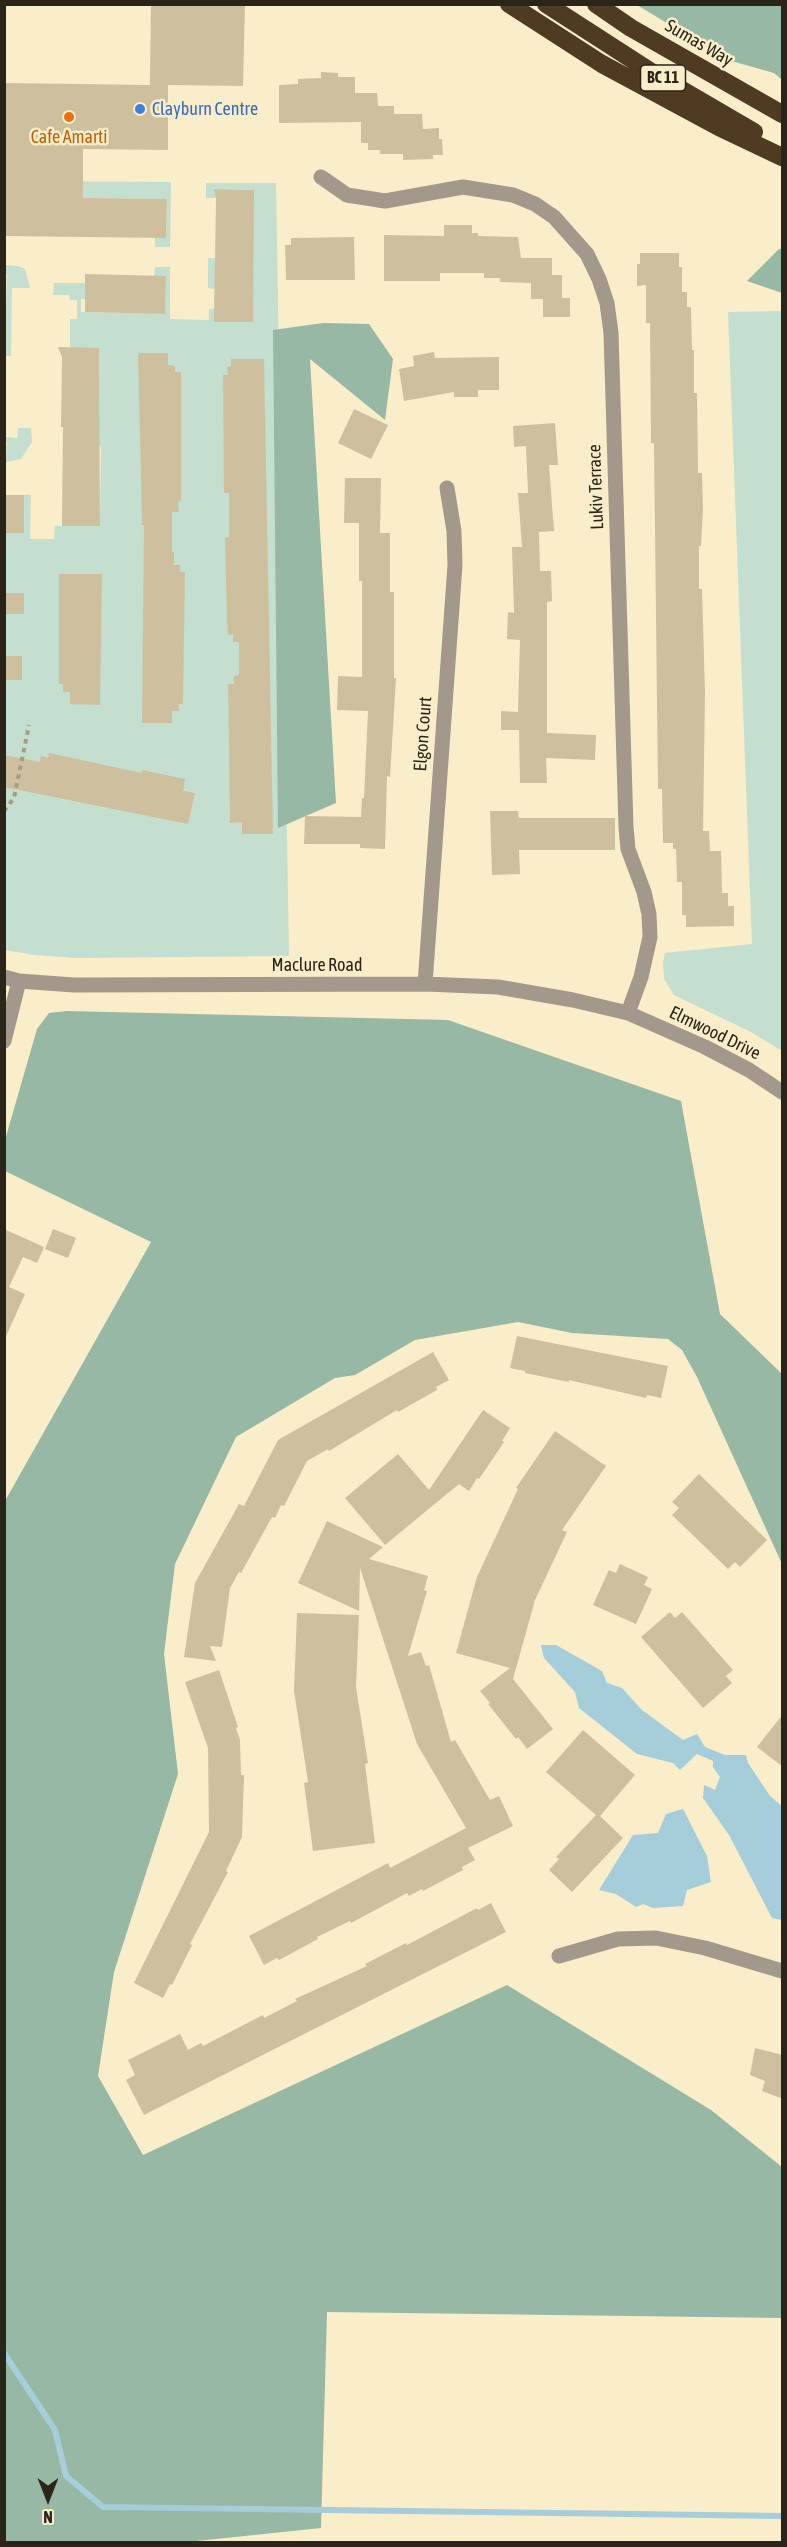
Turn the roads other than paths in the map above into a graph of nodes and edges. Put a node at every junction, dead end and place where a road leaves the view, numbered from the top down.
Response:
1 (509, 4) edge
2 (546, 4) edge
3 (596, 4) edge
4 (602, 4) edge
5 (631, 28) junction
6 (783, 114) edge
7 (783, 147) edge
8 (783, 157) edge
9 (321, 177) dead end
10 (447, 488) dead end
11 (12, 979) edge
12 (425, 984) junction
13 (628, 1014) junction
14 (4, 1041) edge
15 (783, 1092) edge
16 (559, 1956) dead end
17 (783, 1971) edge

1 - 8 highway
2 - 7 highway, BC 11
3 - 5 highway, Sumas Way / BC 11
4 - 5 highway
5 - 6 highway, Sumas Way / BC 11
9 - 13 street, Lukiv Terrace
10 - 12 street, Elgon Court
11 - 12 street, Maclure Road
11 - 14 street
12 - 13 street, Maclure Road
13 - 15 street, Elmwood Drive
16 - 17 street

